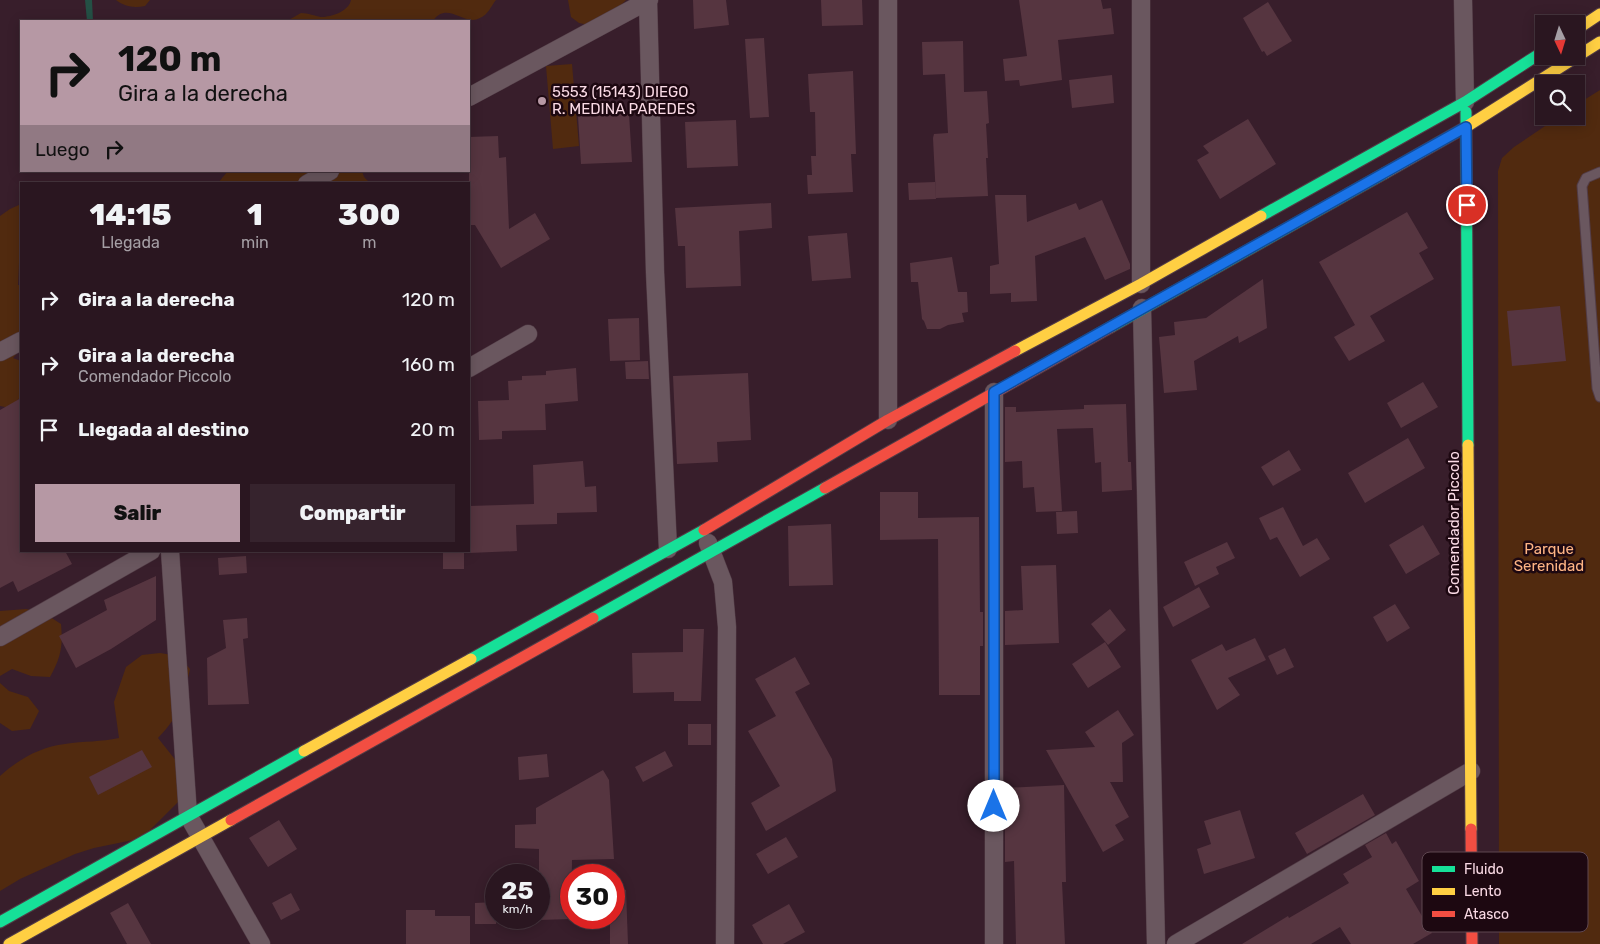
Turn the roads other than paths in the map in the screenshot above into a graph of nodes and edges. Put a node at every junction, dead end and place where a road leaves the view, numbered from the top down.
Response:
1 (649, 0) edge
2 (888, 0) edge
3 (1141, 0) edge
4 (1464, 0) edge
5 (1600, 14) edge
6 (1585, 24) edge
7 (1600, 42) edge
8 (1535, 57) edge
9 (470, 96) edge
10 (1465, 102) junction
11 (1466, 127) junction
12 (328, 172) edge
13 (1600, 172) edge
14 (311, 182) edge
15 (1141, 284) junction
16 (1142, 308) junction
17 (528, 334) dead end
18 (20, 342) edge
19 (0, 352) edge
20 (470, 367) edge
21 (994, 392) junction
22 (1600, 397) edge
23 (888, 420) junction
24 (702, 531) junction
25 (668, 549) junction
26 (713, 551) junction
27 (149, 552) edge
28 (170, 552) edge
29 (0, 637) edge
30 (1471, 771) junction
31 (188, 815) junction
32 (201, 837) junction
33 (1471, 852) edge
34 (0, 922) edge
35 (9, 944) edge
36 (261, 944) edge
37 (725, 944) edge
38 (994, 944) edge
39 (1156, 944) edge
40 (1176, 944) edge

1 - 9 street
1 - 25 street
2 - 23 street
3 - 15 street
4 - 10 street
5 - 6 main road
7 - 11 main road
8 - 10 main road
10 - 11 main road, Comendador Piccolo
10 - 15 main road
11 - 16 main road
11 - 30 main road, Comendador Piccolo
12 - 14 street
13 - 22 lane
15 - 23 main road
16 - 21 main road
16 - 39 street
17 - 20 street
18 - 19 street
21 - 26 main road
21 - 38 street
23 - 24 main road
24 - 25 main road
24 - 26 street
25 - 31 main road
26 - 32 main road
26 - 37 street
27 - 29 street
28 - 31 street
30 - 33 main road, Comendador Piccolo
30 - 40 street
31 - 32 street
31 - 34 main road
32 - 35 main road
32 - 36 street

